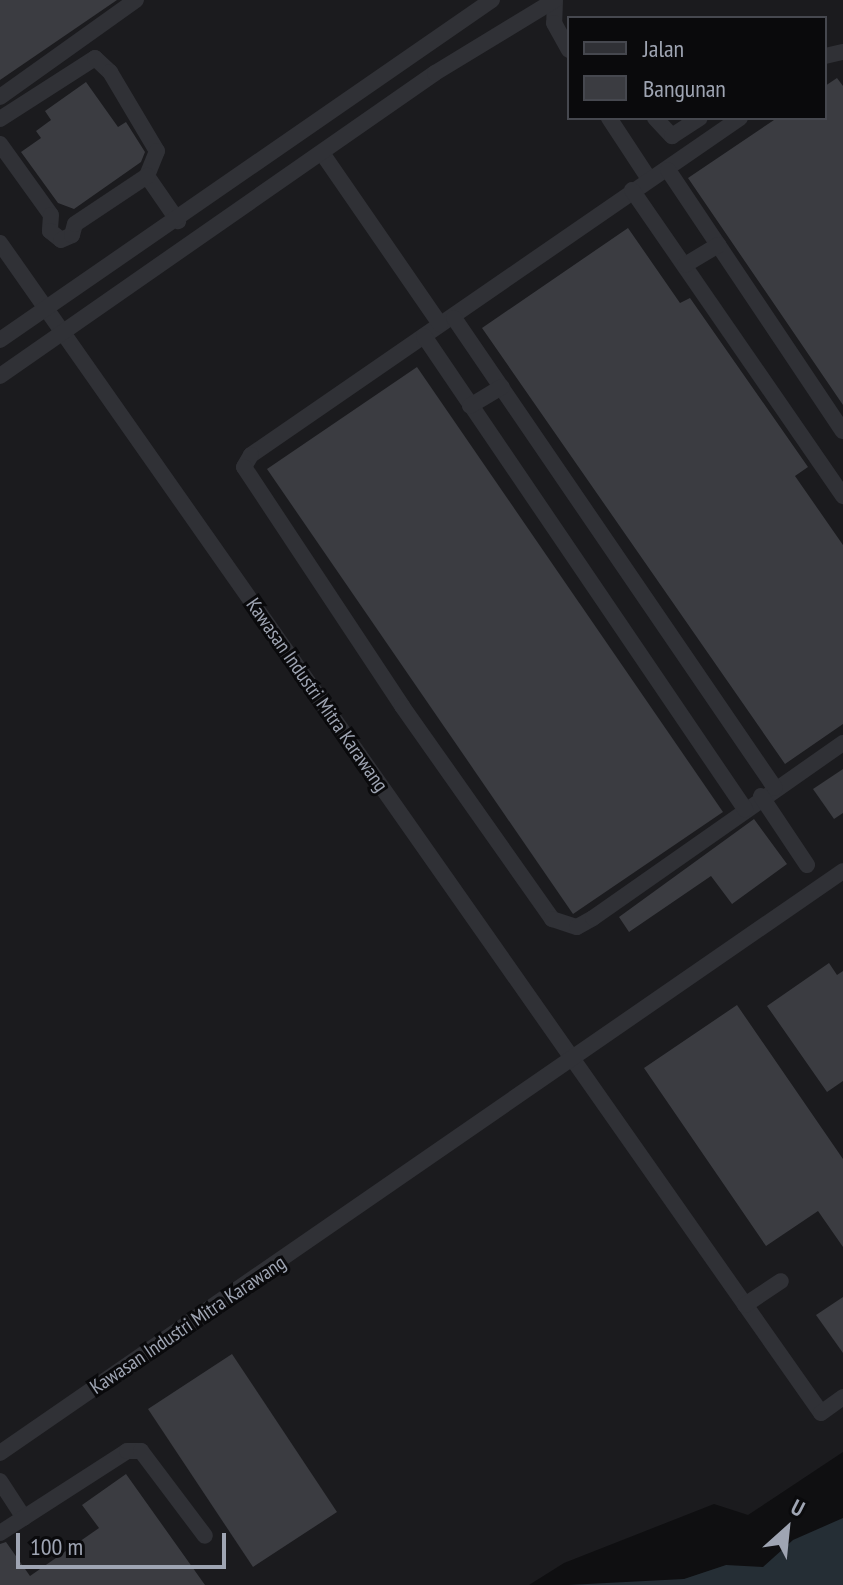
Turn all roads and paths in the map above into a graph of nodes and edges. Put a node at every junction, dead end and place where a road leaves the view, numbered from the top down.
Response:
1 (136, 0) edge
2 (492, 0) edge
3 (555, 0) edge
4 (567, 46) edge
5 (0, 97) edge
6 (0, 119) edge
7 (610, 120) edge
8 (657, 120) edge
9 (697, 120) edge
10 (737, 120) edge
11 (0, 144) edge
12 (322, 153) junction
13 (668, 170) junction
14 (147, 176) junction
15 (649, 179) junction
16 (632, 190) junction
17 (178, 221) junction
18 (0, 243) edge
19 (718, 245) junction
20 (685, 265) junction
21 (43, 308) junction
22 (447, 321) junction
23 (62, 334) junction
24 (424, 336) junction
25 (0, 340) edge
26 (0, 376) edge
27 (502, 387) junction
28 (470, 406) junction
29 (843, 431) edge
30 (843, 496) edge
31 (843, 743) edge
32 (768, 792) junction
33 (745, 809) junction
34 (807, 865) dead end
35 (843, 871) edge
36 (572, 1058) junction
37 (781, 1281) dead end
38 (745, 1305) junction
39 (843, 1397) edge
40 (0, 1453) edge
41 (0, 1481) edge
42 (24, 1518) junction
43 (0, 1533) edge
44 (205, 1536) dead end

1 - 5 street
2 - 17 street
3 - 4 street
3 - 12 street
6 - 14 street
7 - 15 street
8 - 9 street
10 - 13 street
11 - 14 street
12 - 22 street
12 - 23 street
13 - 15 street
13 - 19 street
14 - 17 street
15 - 16 street
16 - 20 street
16 - 22 street
17 - 21 street
18 - 21 street
19 - 20 street
19 - 29 street
20 - 30 street
21 - 23 street, Kawasan Industri Mitra Karawang
21 - 25 street
22 - 24 street
22 - 27 street
23 - 26 street
23 - 36 street, Kawasan Industri Mitra Karawang
24 - 28 street
24 - 33 street
27 - 28 street
27 - 32 street
28 - 33 street
31 - 32 street
32 - 33 street
32 - 34 street
35 - 36 street, Kawasan Industri Mitra Karawang
36 - 38 street, Kawasan Industri Mitra Karawang
36 - 40 street, Kawasan Industri Mitra Karawang
37 - 38 street
38 - 39 street, Kawasan Industri Mitra Karawang
41 - 42 street
42 - 43 street
42 - 44 street

